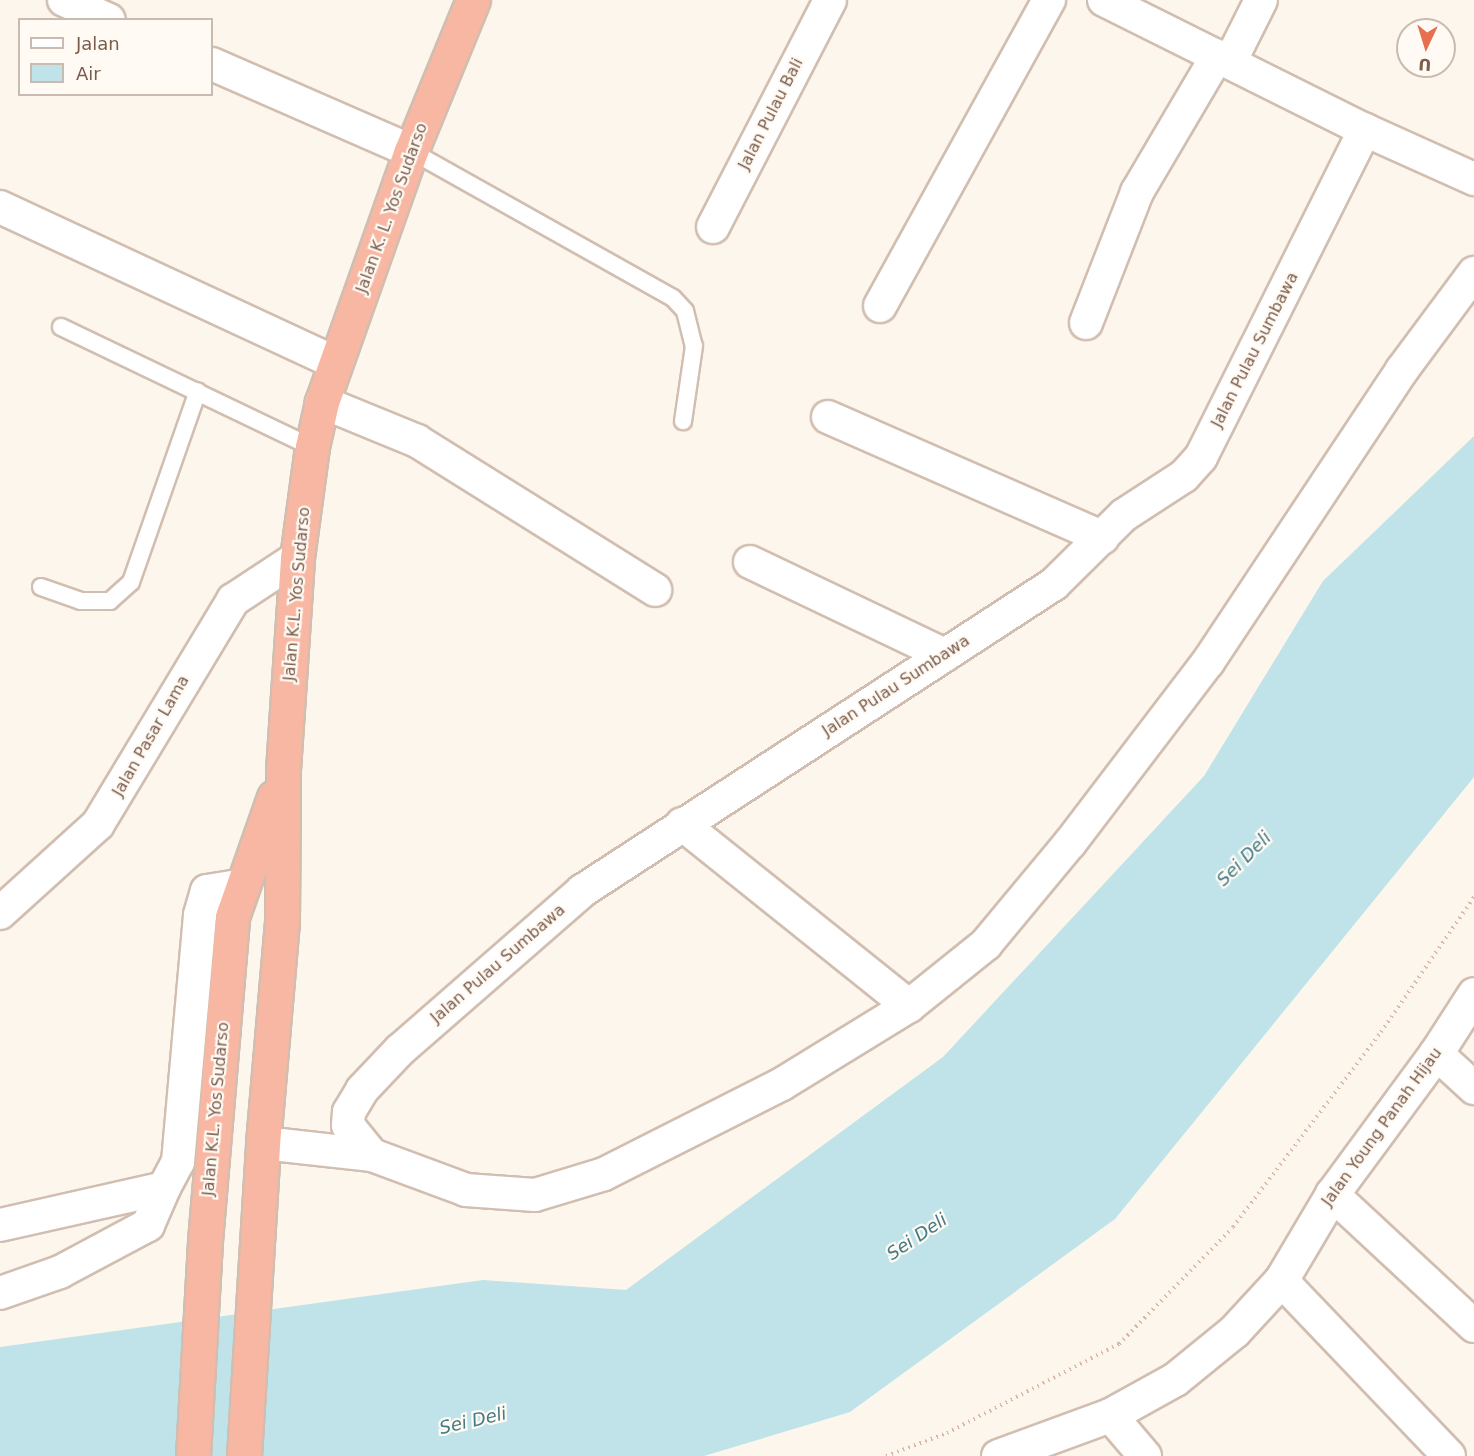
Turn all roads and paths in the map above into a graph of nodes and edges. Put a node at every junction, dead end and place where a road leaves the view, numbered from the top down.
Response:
1 (64, 0) edge
2 (473, 0) edge
3 (830, 0) edge
4 (1049, 0) edge
5 (1104, 0) edge
6 (1261, 0) edge
7 (104, 18) edge
8 (1224, 59) junction
9 (213, 64) edge
10 (1365, 130) junction
11 (411, 151) junction
12 (1474, 179) edge
13 (0, 207) edge
14 (713, 227) dead end
15 (1474, 273) edge
16 (880, 306) dead end
17 (1086, 323) dead end
18 (61, 327) dead end
19 (336, 363) junction
20 (198, 391) junction
21 (828, 417) dead end
22 (683, 421) dead end
23 (318, 423) junction
24 (1102, 538) junction
25 (297, 558) junction
26 (750, 561) dead end
27 (41, 587) dead end
28 (655, 590) dead end
29 (945, 655) junction
30 (283, 770) junction
31 (682, 824) junction
32 (243, 885) junction
33 (1474, 897) edge
34 (0, 913) edge
35 (1474, 994) edge
36 (909, 1006) junction
37 (1436, 1053) junction
38 (1474, 1088) edge
39 (263, 1143) junction
40 (372, 1155) junction
41 (164, 1188) junction
42 (1332, 1194) junction
43 (0, 1225) edge
44 (1281, 1280) junction
45 (0, 1293) edge
46 (1474, 1326) edge
47 (1110, 1415) junction
48 (1019, 1452) edge
49 (193, 1456) edge
50 (244, 1456) edge
51 (886, 1456) edge
52 (1145, 1456) edge
53 (1449, 1456) edge

1 - 7 street
2 - 11 highway, Jalan K. L. Yos Sudarso
3 - 14 street, Jalan Pulau Bali
4 - 16 street
5 - 8 street
6 - 8 street
8 - 10 street
8 - 17 street
9 - 11 street
10 - 12 street
10 - 24 street, Jalan Pulau Sumbawa
11 - 19 highway, Jalan K. L. Yos Sudarso
11 - 22 lane
13 - 19 street
15 - 36 street
18 - 20 lane
19 - 23 highway, Jalan K. L. Yos Sudarso
20 - 23 lane
20 - 27 lane
21 - 24 street
23 - 25 highway, Jalan K.L. Yos Sudarso
23 - 28 street
24 - 29 street, Jalan Pulau Sumbawa
25 - 30 highway, Jalan K.L. Yos Sudarso
25 - 34 street, Jalan Pasar Lama
26 - 29 street
29 - 31 street, Jalan Pulau Sumbawa
30 - 32 highway, Jalan K.L. Yos Sudarso
30 - 39 highway, Jalan K.L. Yos Sudarso
31 - 36 street
31 - 40 street, Jalan Pulau Sumbawa
32 - 41 street
32 - 49 highway, Jalan K.L. Yos Sudarso
33 - 51 path
35 - 37 street, Jalan Young Panah Hijau
36 - 40 street
37 - 38 street
37 - 42 street, Jalan Young Panah Hijau
39 - 40 street
39 - 50 highway, Jalan K.L. Yos Sudarso
41 - 43 street
41 - 45 street
42 - 44 street, Jalan Young Panah Hijau
42 - 46 street
44 - 47 street, Jalan Young Panah Hijau
44 - 53 street
47 - 48 street, Jalan Young Panah Hijau
47 - 52 street

